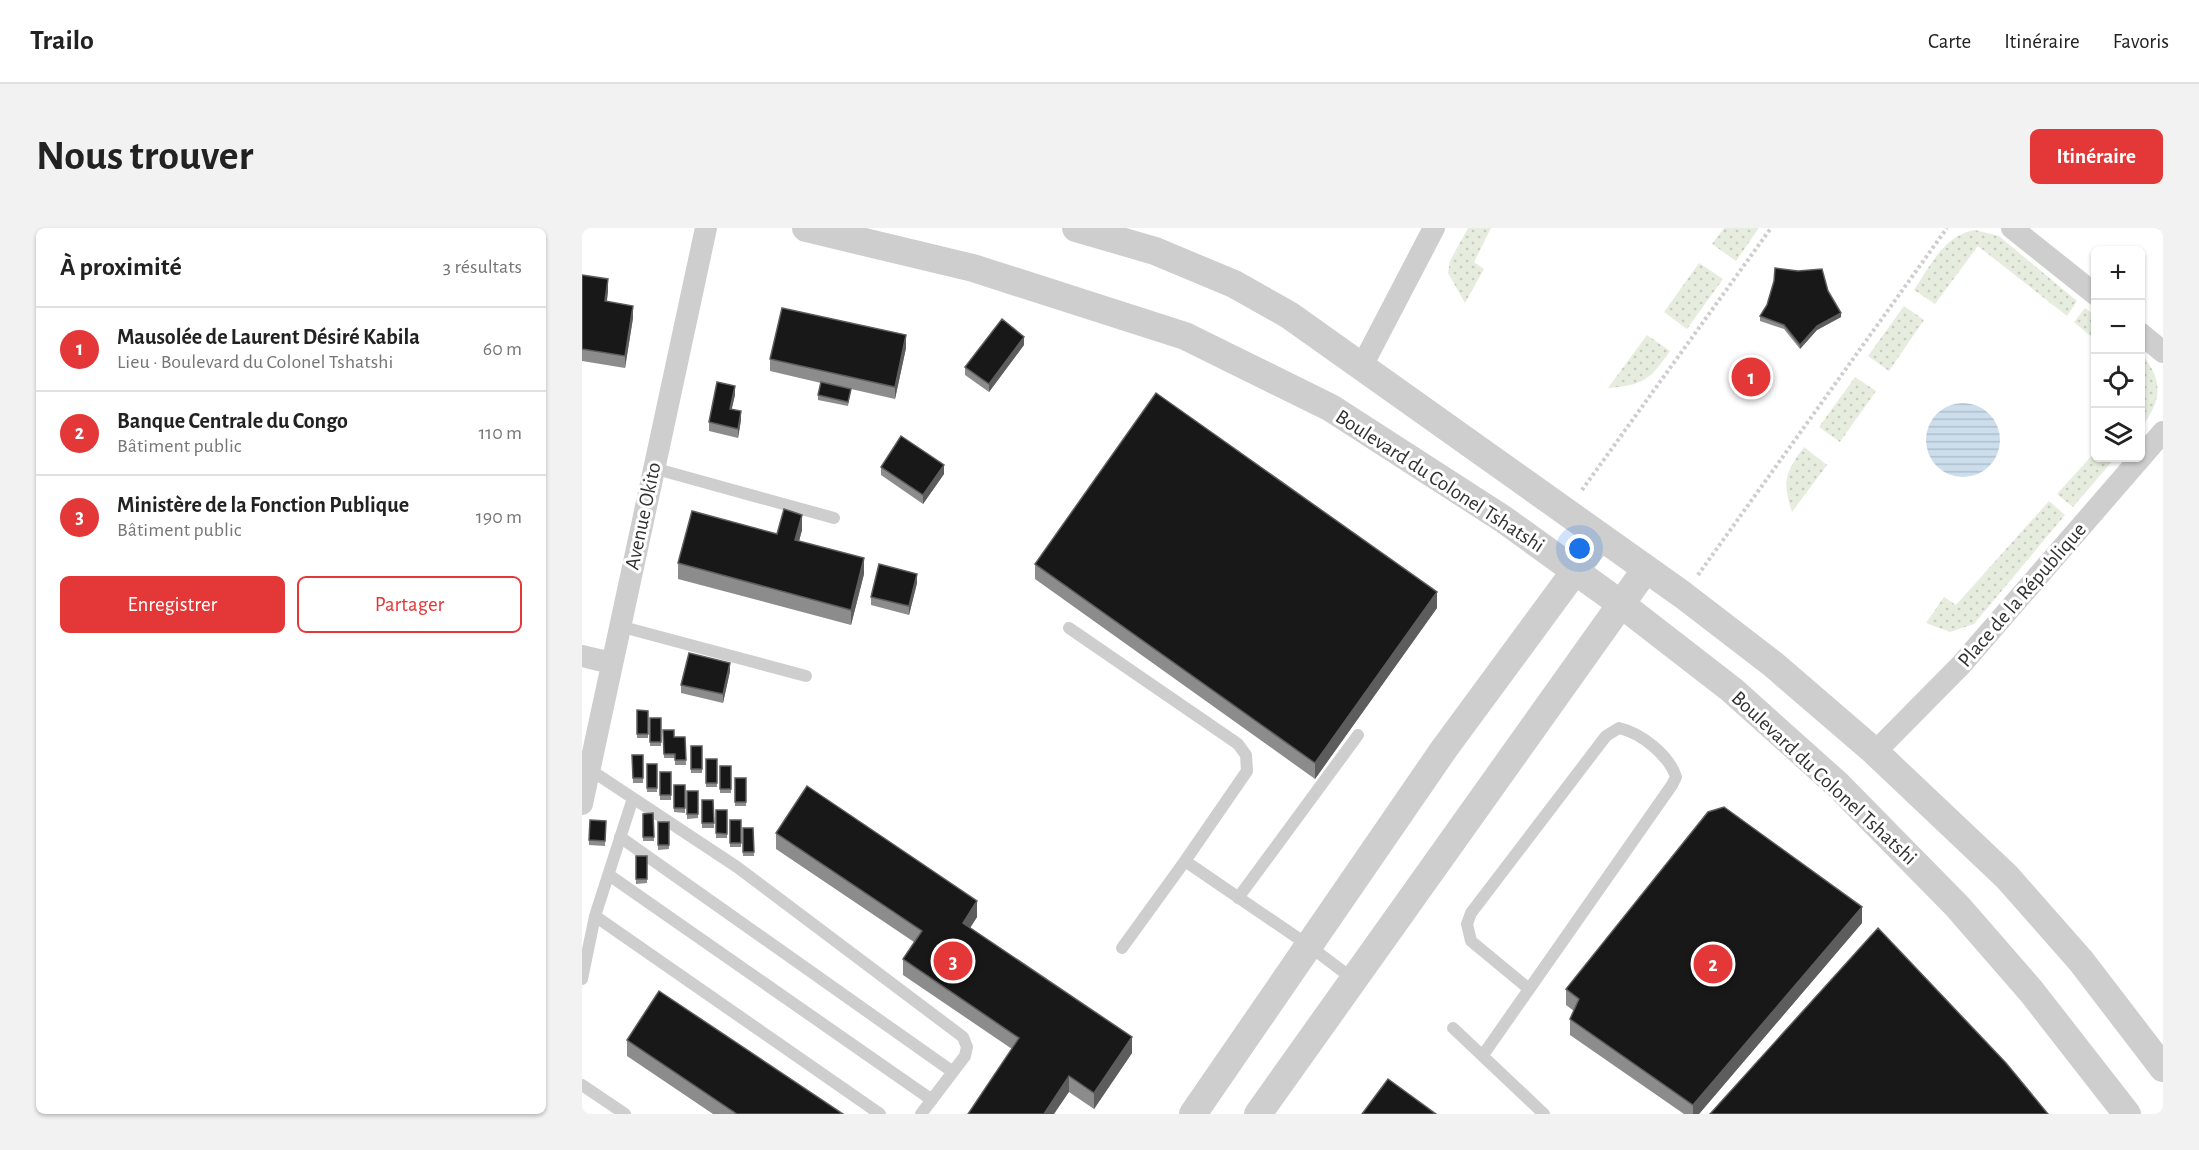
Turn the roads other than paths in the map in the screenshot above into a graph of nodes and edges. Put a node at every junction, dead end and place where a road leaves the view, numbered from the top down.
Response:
1 (706, 228) edge
2 (806, 228) edge
3 (1076, 228) edge
4 (1434, 228) edge
5 (2012, 228) edge
6 (2091, 292) edge
7 (2145, 337) edge
8 (2163, 352) edge
9 (1362, 366) junction
10 (2163, 432) edge
11 (653, 468) junction
12 (834, 518) dead end
13 (1600, 537) junction
14 (1646, 569) junction
15 (1574, 571) junction
16 (1621, 604) junction
17 (619, 626) junction
18 (1069, 628) dead end
19 (582, 656) edge
20 (610, 663) junction
21 (806, 676) dead end
22 (1358, 735) dead end
23 (1875, 752) junction
24 (589, 769) junction
25 (633, 798) junction
26 (582, 804) edge
27 (620, 837) junction
28 (1185, 861) junction
29 (609, 875) junction
30 (1238, 897) junction
31 (595, 916) junction
32 (1308, 945) junction
33 (1122, 948) dead end
34 (582, 979) edge
35 (1353, 979) junction
36 (1529, 989) junction
37 (1453, 1028) dead end
38 (1483, 1054) junction
39 (2163, 1068) edge
40 (953, 1072) junction
41 (582, 1085) edge
42 (932, 1100) junction
43 (625, 1114) edge
44 (880, 1114) edge
45 (921, 1114) edge
46 (1193, 1114) edge
47 (1258, 1114) edge
48 (1544, 1114) edge
49 (2127, 1114) edge

1 - 11 street, Avenue Okito
2 - 15 street, Boulevard du Colonel Tshatshi
3 - 9 street, Boulevard du Colonel Tshatshi
4 - 9 street
5 - 6 street
7 - 8 street
9 - 13 street, Boulevard du Colonel Tshatshi
10 - 23 street, Place de la République
11 - 12 lane
11 - 17 street, Avenue Okito
13 - 14 street, Boulevard du Colonel Tshatshi
13 - 15 street
14 - 16 street
14 - 23 street, Boulevard du Colonel Tshatshi
15 - 16 street, Boulevard du Colonel Tshatshi
15 - 32 street
16 - 35 street
16 - 49 street, Boulevard du Colonel Tshatshi
17 - 20 street, Avenue Okito
17 - 21 lane
18 - 28 lane
19 - 20 street
20 - 24 street, Avenue Okito
22 - 30 lane
23 - 39 street, Boulevard du Colonel Tshatshi
24 - 25 lane
24 - 26 street, Avenue Okito
25 - 27 lane
25 - 40 lane
27 - 29 lane
27 - 40 lane
28 - 30 lane
28 - 33 lane
29 - 31 lane
29 - 42 lane
30 - 32 lane
31 - 34 lane
31 - 44 lane
32 - 35 lane
32 - 46 street
35 - 47 street
36 - 36 lane
36 - 38 lane
37 - 38 lane
38 - 48 lane
40 - 42 lane
41 - 43 lane
42 - 45 lane

